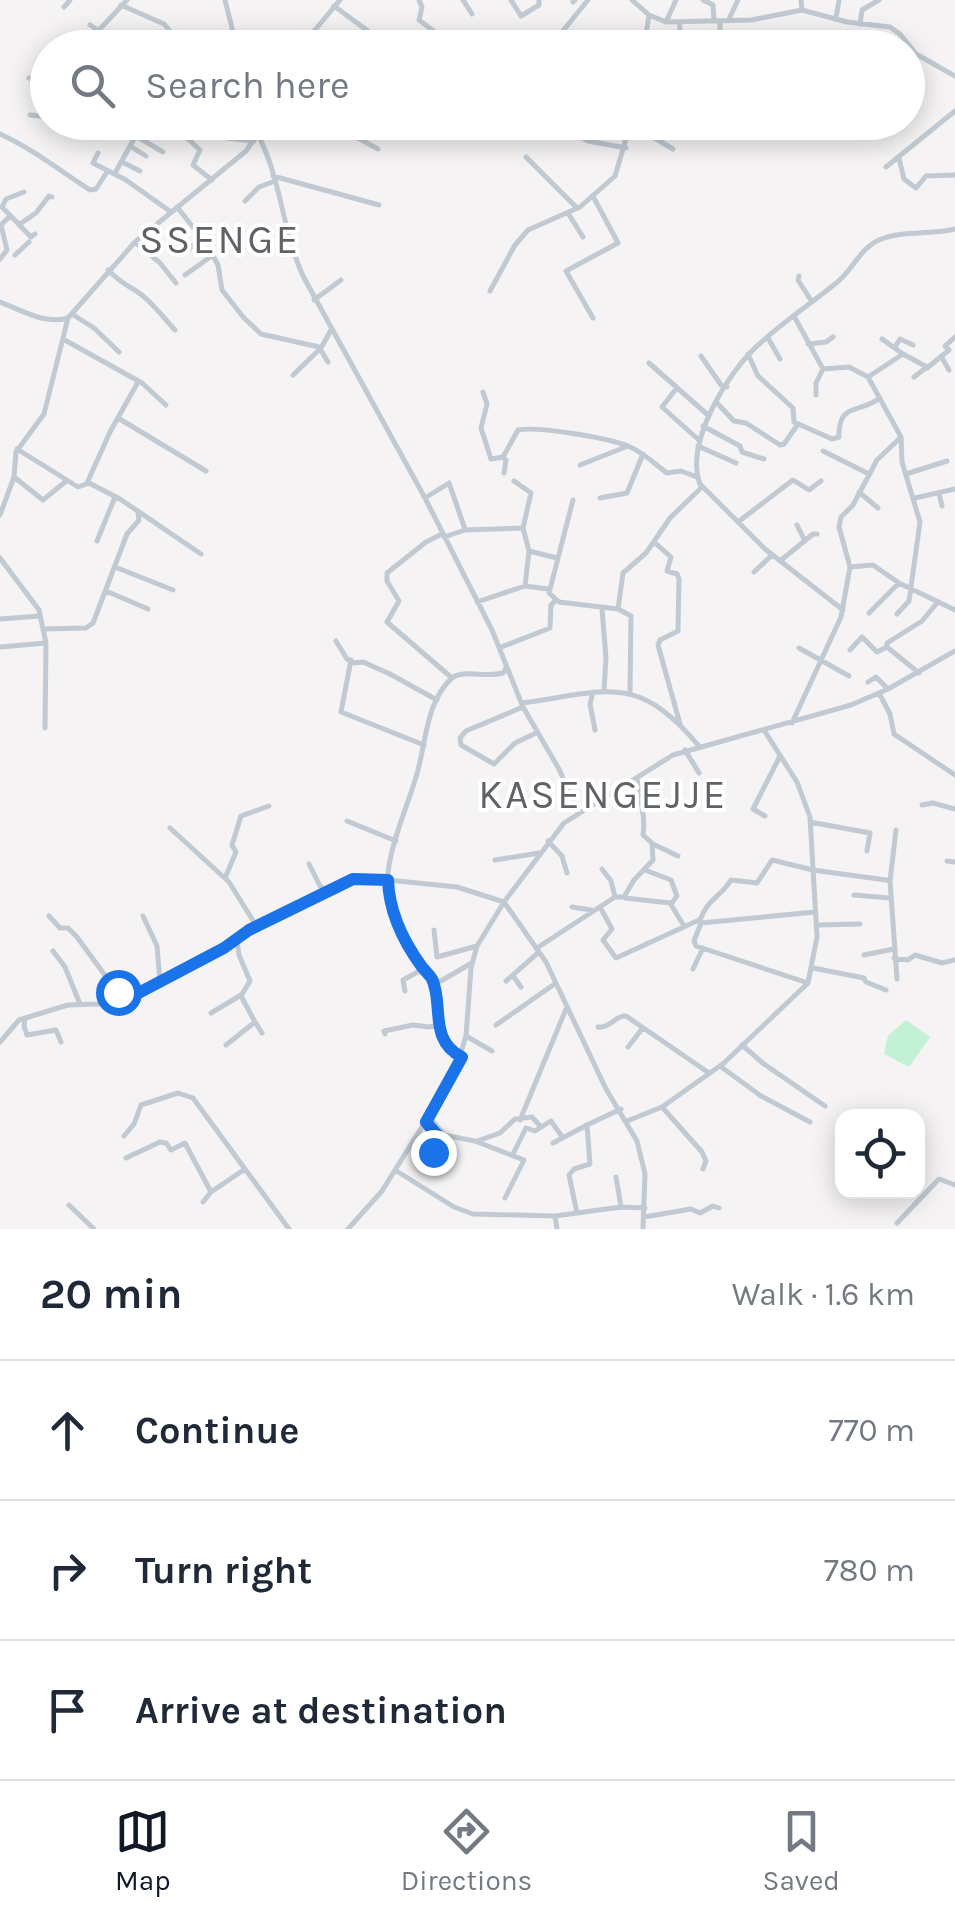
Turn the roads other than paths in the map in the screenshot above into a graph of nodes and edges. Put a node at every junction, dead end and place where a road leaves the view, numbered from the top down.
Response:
1 (70, 0) edge
2 (226, 0) edge
3 (340, 0) edge
4 (419, 0) edge
5 (462, 0) edge
6 (511, 0) edge
7 (539, 0) edge
8 (588, 0) edge
9 (632, 0) edge
10 (676, 0) edge
11 (703, 0) edge
12 (738, 0) edge
13 (801, 0) edge
14 (838, 0) edge
15 (879, 0) edge
16 (124, 2) edge
17 (334, 6) junction
18 (64, 7) dead end
19 (802, 10) junction
20 (472, 14) dead end
21 (650, 15) junction
22 (836, 18) junction
23 (721, 21) junction
24 (666, 22) junction
25 (680, 22) junction
26 (860, 24) junction
27 (90, 25) dead end
28 (99, 30) joint
29 (170, 30) edge
30 (233, 30) edge
31 (315, 30) edge
32 (367, 30) edge
33 (433, 30) edge
34 (564, 30) edge
35 (647, 30) edge
36 (680, 30) edge
37 (721, 30) edge
38 (894, 30) edge
39 (925, 59) edge
40 (955, 76) edge
41 (955, 111) edge
42 (0, 134) edge
43 (925, 136) edge
44 (134, 140) edge
45 (143, 140) edge
46 (190, 140) edge
47 (245, 140) edge
48 (261, 140) edge
49 (362, 140) edge
50 (589, 140) edge
51 (628, 140) edge
52 (658, 140) edge
53 (920, 140) edge
54 (254, 141) joint
55 (130, 146) junction
56 (626, 148) junction
57 (378, 149) dead end
58 (673, 149) dead end
59 (163, 152) dead end
60 (98, 153) dead end
61 (146, 156) dead end
62 (526, 158) dead end
63 (899, 158) junction
64 (122, 162) junction
65 (886, 167) dead end
66 (140, 171) dead end
67 (107, 172) junction
68 (115, 173) junction
69 (955, 175) edge
70 (274, 178) junction
71 (212, 180) junction
72 (24, 192) dead end
73 (52, 197) dead end
74 (594, 198) junction
75 (245, 201) dead end
76 (379, 205) dead end
77 (177, 207) junction
78 (577, 208) junction
79 (171, 212) junction
80 (568, 213) junction
81 (10, 216) junction
82 (20, 224) junction
83 (955, 230) edge
84 (35, 234) dead end
85 (202, 237) junction
86 (583, 238) dead end
87 (29, 242) dead end
88 (135, 242) junction
89 (7, 250) junction
90 (186, 251) dead end
91 (213, 255) junction
92 (15, 256) junction
93 (0, 258) edge
94 (22, 260) dead end
95 (108, 270) junction
96 (185, 275) dead end
97 (800, 276) dead end
98 (341, 280) dead end
99 (176, 284) dead end
100 (490, 291) dead end
101 (314, 300) junction
102 (0, 302) edge
103 (812, 302) junction
104 (70, 316) junction
105 (794, 316) junction
106 (593, 318) dead end
107 (59, 320) junction
108 (65, 326) junction
109 (175, 330) dead end
110 (330, 330) junction
111 (834, 337) dead end
112 (955, 337) edge
113 (768, 338) junction
114 (63, 339) junction
115 (882, 339) dead end
116 (808, 344) junction
117 (913, 344) dead end
118 (894, 346) junction
119 (320, 348) junction
120 (118, 352) dead end
121 (748, 354) junction
122 (903, 354) junction
123 (701, 356) dead end
124 (942, 358) junction
125 (780, 360) dead end
126 (328, 362) dead end
127 (649, 364) dead end
128 (927, 368) junction
129 (823, 370) junction
130 (949, 370) dead end
131 (293, 376) dead end
132 (868, 377) junction
133 (914, 377) dead end
134 (138, 382) junction
135 (727, 386) junction
136 (676, 389) junction
137 (482, 392) dead end
138 (816, 395) dead end
139 (881, 397) junction
140 (716, 404) junction
141 (166, 405) dead end
142 (708, 415) junction
143 (118, 418) junction
144 (798, 424) junction
145 (704, 426) junction
146 (902, 437) junction
147 (699, 444) junction
148 (628, 446) junction
149 (18, 450) junction
150 (823, 451) dead end
151 (643, 454) junction
152 (503, 457) junction
153 (764, 459) dead end
154 (947, 461) dead end
155 (736, 464) dead end
156 (580, 465) dead end
157 (206, 470) dead end
158 (504, 472) dead end
159 (869, 474) junction
160 (906, 474) junction
161 (14, 477) junction
162 (697, 477) junction
163 (514, 481) dead end
164 (821, 481) dead end
165 (66, 482) junction
166 (87, 483) junction
167 (702, 487) junction
168 (955, 489) edge
169 (859, 492) junction
170 (939, 493) junction
171 (115, 497) junction
172 (425, 498) junction
173 (600, 498) dead end
174 (915, 498) junction
175 (573, 500) dead end
176 (942, 506) dead end
177 (878, 508) dead end
178 (138, 513) junction
179 (0, 515) edge
180 (738, 522) junction
181 (797, 526) dead end
182 (523, 528) junction
183 (465, 530) junction
184 (817, 534) dead end
185 (443, 536) junction
186 (805, 540) junction
187 (98, 541) dead end
188 (654, 542) junction
189 (529, 551) junction
190 (201, 554) dead end
191 (772, 555) junction
192 (0, 558) edge
193 (557, 558) junction
194 (780, 561) junction
195 (115, 567) junction
196 (850, 567) junction
197 (754, 572) dead end
198 (899, 583) junction
199 (525, 586) junction
200 (910, 586) junction
201 (548, 589) junction
202 (173, 590) dead end
203 (106, 592) junction
204 (556, 601) junction
205 (477, 602) junction
206 (937, 603) junction
207 (602, 608) junction
208 (148, 609) dead end
209 (618, 609) junction
210 (843, 610) junction
211 (955, 610) edge
212 (869, 612) dead end
213 (896, 614) dead end
214 (40, 616) junction
215 (0, 619) edge
216 (44, 630) junction
217 (336, 641) dead end
218 (46, 643) junction
219 (0, 647) edge
220 (499, 648) junction
221 (799, 648) dead end
222 (888, 648) junction
223 (850, 650) dead end
224 (955, 651) edge
225 (351, 660) junction
226 (822, 660) junction
227 (506, 668) junction
228 (919, 672) junction
229 (849, 676) dead end
230 (452, 678) junction
231 (868, 682) dead end
232 (888, 689) junction
233 (604, 690) junction
234 (593, 692) junction
235 (630, 693) junction
236 (879, 693) junction
237 (436, 700) junction
238 (523, 705) junction
239 (792, 723) junction
240 (680, 724) junction
241 (45, 728) dead end
242 (595, 730) dead end
243 (764, 730) junction
244 (536, 733) junction
245 (424, 745) junction
246 (698, 746) junction
247 (685, 750) junction
248 (779, 758) junction
249 (699, 773) dead end
250 (955, 775) edge
251 (637, 778) junction
252 (922, 805) dead end
253 (269, 806) dead end
254 (955, 809) edge
255 (578, 812) junction
256 (765, 816) dead end
257 (346, 821) dead end
258 (810, 822) junction
259 (170, 828) dead end
260 (896, 830) dead end
261 (396, 841) junction
262 (548, 841) junction
263 (652, 843) junction
264 (867, 851) dead end
265 (539, 854) junction
266 (678, 856) dead end
267 (495, 860) dead end
268 (947, 861) dead end
269 (955, 862) edge
270 (309, 864) dead end
271 (602, 869) dead end
272 (645, 870) junction
273 (813, 870) junction
274 (567, 873) dead end
275 (226, 878) junction
276 (388, 880) junction
277 (890, 882) junction
278 (328, 892) junction
279 (854, 895) dead end
280 (615, 897) junction
281 (624, 898) junction
282 (889, 898) junction
283 (504, 902) junction
284 (671, 904) junction
285 (572, 908) dead end
286 (597, 909) junction
287 (816, 912) junction
288 (50, 916) dead end
289 (142, 916) dead end
290 (701, 922) junction
291 (860, 924) dead end
292 (817, 925) junction
293 (684, 926) junction
294 (257, 927) junction
295 (434, 930) dead end
296 (238, 938) junction
297 (477, 946) junction
298 (703, 948) junction
299 (538, 950) junction
300 (894, 950) junction
301 (53, 951) dead end
302 (864, 955) dead end
303 (894, 958) junction
304 (955, 960) edge
305 (472, 962) junction
306 (813, 968) junction
307 (423, 969) junction
308 (694, 970) dead end
309 (512, 976) junction
310 (896, 979) dead end
311 (160, 981) junction
312 (432, 981) junction
313 (506, 981) dead end
314 (556, 983) junction
315 (808, 983) junction
316 (522, 986) dead end
317 (886, 990) dead end
318 (405, 991) dead end
319 (241, 994) junction
320 (123, 1000) junction
321 (80, 1004) junction
322 (566, 1009) junction
323 (210, 1013) dead end
324 (26, 1018) junction
325 (255, 1022) junction
326 (440, 1025) junction
327 (496, 1025) dead end
328 (598, 1027) dead end
329 (642, 1029) junction
330 (262, 1033) dead end
331 (384, 1034) dead end
332 (466, 1036) junction
333 (0, 1042) edge
334 (61, 1042) dead end
335 (742, 1044) junction
336 (226, 1045) dead end
337 (628, 1047) dead end
338 (492, 1050) dead end
339 (462, 1057) junction
340 (720, 1066) junction
341 (709, 1073) junction
342 (662, 1106) junction
343 (825, 1106) dead end
344 (621, 1109) junction
345 (427, 1119) junction
346 (520, 1120) junction
347 (628, 1121) junction
348 (810, 1122) dead end
349 (586, 1125) junction
350 (541, 1127) junction
351 (124, 1136) dead end
352 (440, 1136) junction
353 (563, 1138) junction
354 (475, 1142) junction
355 (553, 1143) dead end
356 (433, 1152) dead end
357 (514, 1154) junction
358 (126, 1158) dead end
359 (245, 1168) junction
360 (702, 1169) dead end
361 (395, 1170) junction
362 (616, 1177) dead end
363 (955, 1184) edge
364 (211, 1192) junction
365 (505, 1198) dead end
366 (203, 1202) dead end
367 (69, 1205) dead end
368 (621, 1207) junction
369 (644, 1208) junction
370 (719, 1208) dead end
371 (578, 1213) junction
372 (555, 1216) junction
373 (644, 1216) junction
374 (897, 1223) dead end
375 (94, 1229) edge
376 (289, 1229) edge
377 (348, 1229) edge
378 (557, 1229) edge
379 (643, 1229) edge

1 - 18 street
2 - 30 street
3 - 17 street
4 - 33 street
5 - 20 street
6 - 7 street
8 - 34 street
9 - 21 street
10 - 24 street
11 - 23 street
12 - 23 street
13 - 19 street
14 - 22 street
15 - 26 street
16 - 28 street
16 - 29 street
17 - 31 street
17 - 32 street
19 - 22 street
19 - 23 street
21 - 24 street
21 - 35 street
22 - 26 street
23 - 25 street
23 - 37 street
24 - 25 street
25 - 36 street
26 - 38 street
27 - 28 street
39 - 40 street
41 - 43 street
42 - 67 street
44 - 55 street
45 - 59 street
46 - 71 street
47 - 54 street
48 - 70 street
49 - 57 street
50 - 56 street
51 - 56 street
52 - 58 street
53 - 63 street
54 - 71 street
55 - 61 street
55 - 64 street
56 - 74 street
60 - 67 street
62 - 78 street
63 - 65 street
63 - 69 street
64 - 66 street
64 - 68 street
67 - 68 street
68 - 79 street
70 - 75 street
70 - 76 street
70 - 101 street
71 - 77 street
72 - 81 street
73 - 82 street
74 - 78 street
74 - 106 street
77 - 79 street
77 - 85 street
78 - 80 street
79 - 88 street
80 - 86 street
80 - 100 street
81 - 82 street
81 - 89 street
82 - 84 street
83 - 103 street
85 - 90 street
85 - 91 street
87 - 92 street
88 - 95 street
88 - 99 street
89 - 92 street
89 - 93 street
91 - 96 street
91 - 119 street
92 - 94 street
95 - 104 street
95 - 109 street
97 - 103 street
98 - 101 street
101 - 110 street
102 - 107 street
103 - 105 street
104 - 107 street
104 - 108 street
104 - 120 street
105 - 113 street
105 - 116 street
107 - 108 street
108 - 114 street
110 - 119 street
110 - 172 street
111 - 116 street
112 - 124 street
113 - 121 street
113 - 125 street
114 - 134 street
114 - 149 street
115 - 118 street
116 - 129 street
117 - 118 street
118 - 122 street
119 - 126 street
119 - 131 street
121 - 135 street
121 - 144 street
122 - 128 street
122 - 132 street
123 - 135 street
124 - 128 street
124 - 130 street
127 - 136 street
128 - 133 street
129 - 132 street
129 - 138 street
132 - 139 street
134 - 141 street
134 - 143 street
135 - 140 street
136 - 142 street
136 - 147 street
137 - 152 street
139 - 144 street
139 - 146 street
140 - 142 street
140 - 144 street
142 - 145 street
143 - 157 street
143 - 166 street
145 - 147 street
145 - 153 street
146 - 159 street
146 - 160 street
147 - 155 street
147 - 162 street
148 - 151 street
148 - 152 street
148 - 156 street
149 - 161 street
149 - 165 street
150 - 159 street
151 - 162 street
151 - 173 street
152 - 158 street
154 - 160 street
159 - 169 street
160 - 174 street
161 - 165 street
161 - 179 street
162 - 167 street
163 - 182 street
164 - 180 street
165 - 166 street
166 - 171 street
167 - 180 street
167 - 188 street
168 - 170 street
169 - 177 street
169 - 196 street
170 - 174 street
170 - 176 street
171 - 178 street
171 - 187 street
172 - 183 street
172 - 185 street
174 - 200 street
175 - 193 street
178 - 190 street
178 - 195 street
180 - 191 street
181 - 186 street
182 - 183 street
182 - 189 street
183 - 185 street
184 - 186 street
185 - 205 street
185 - 230 street
186 - 194 street
188 - 209 street
188 - 240 street
189 - 193 street
189 - 199 street
191 - 194 street
191 - 197 street
192 - 214 street
193 - 201 street
194 - 210 street
195 - 202 street
195 - 203 street
196 - 198 street
196 - 210 street
198 - 200 street
198 - 212 street
199 - 201 street
199 - 205 street
200 - 206 street
200 - 213 street
201 - 204 street
203 - 208 street
203 - 216 street
204 - 207 street
204 - 220 street
205 - 220 street
206 - 211 street
206 - 222 street
207 - 209 street
207 - 233 street
209 - 235 street
210 - 226 street
214 - 215 street
214 - 216 street
216 - 218 street
217 - 225 street
218 - 219 street
218 - 241 street
220 - 227 street
221 - 226 street
222 - 223 street
222 - 228 street
224 - 228 street
225 - 237 street
225 - 245 street
226 - 229 street
226 - 239 street
227 - 230 street
227 - 238 street
228 - 232 street
230 - 237 street
231 - 232 street
232 - 236 street
233 - 234 street
233 - 235 street
234 - 238 street
234 - 242 street
235 - 240 street
236 - 239 street
236 - 250 street
237 - 245 street
238 - 244 street
238 - 244 street
239 - 243 street
240 - 246 street
243 - 246 street
243 - 248 street
244 - 255 street
245 - 261 street
246 - 247 street
247 - 249 street
247 - 251 street
248 - 256 street
248 - 258 street
251 - 255 street
251 - 263 street
252 - 254 street
253 - 275 street
255 - 262 street
257 - 261 street
258 - 264 street
258 - 273 street
259 - 275 street
260 - 277 street
261 - 276 street
262 - 265 street
262 - 274 street
263 - 266 street
263 - 272 street
265 - 267 street
265 - 283 street
268 - 269 street
270 - 278 street
271 - 280 street
272 - 281 street
272 - 284 street
273 - 277 street
273 - 287 street
273 - 290 street
275 - 294 street
276 - 278 street
276 - 283 street
276 - 307 street
277 - 282 street
278 - 294 street
279 - 282 street
280 - 281 street
280 - 286 street
281 - 284 street
282 - 300 street
283 - 297 street
283 - 299 street
284 - 293 street
285 - 286 street
286 - 293 street
286 - 299 street
287 - 290 street
287 - 292 street
288 - 320 street
289 - 311 street
290 - 293 street
290 - 298 street
291 - 292 street
292 - 306 street
294 - 296 street
295 - 297 street
296 - 311 street
296 - 319 street
297 - 305 street
298 - 308 street
298 - 315 street
299 - 309 street
299 - 314 street
300 - 302 street
300 - 303 street
301 - 321 street
303 - 304 street
303 - 310 street
305 - 312 street
305 - 332 street
306 - 315 street
306 - 317 street
307 - 312 street
307 - 318 street
309 - 313 street
309 - 316 street
311 - 320 street
312 - 326 street
314 - 322 street
314 - 327 street
315 - 335 street
319 - 323 street
319 - 325 street
320 - 321 street
321 - 324 street
322 - 344 street
322 - 346 street
324 - 333 street
324 - 334 street
325 - 330 street
325 - 336 street
326 - 331 street
326 - 339 street
328 - 329 street
329 - 337 street
329 - 341 street
332 - 338 street
332 - 339 street
335 - 340 street
335 - 343 street
339 - 345 street
340 - 341 street
340 - 348 street
341 - 342 street
342 - 347 street
342 - 360 street
344 - 347 street
344 - 349 street
345 - 352 street
345 - 361 street
346 - 350 street
346 - 354 street
347 - 369 street
349 - 353 street
349 - 371 street
350 - 353 street
350 - 357 street
351 - 359 street
352 - 354 street
352 - 356 street
353 - 355 street
354 - 357 street
357 - 365 street
358 - 364 street
359 - 364 street
359 - 376 street
361 - 372 street
361 - 377 street
362 - 368 street
363 - 374 street
364 - 366 street
367 - 375 street
368 - 369 street
368 - 371 street
369 - 373 street
370 - 373 street
371 - 372 street
372 - 378 street
373 - 379 street

